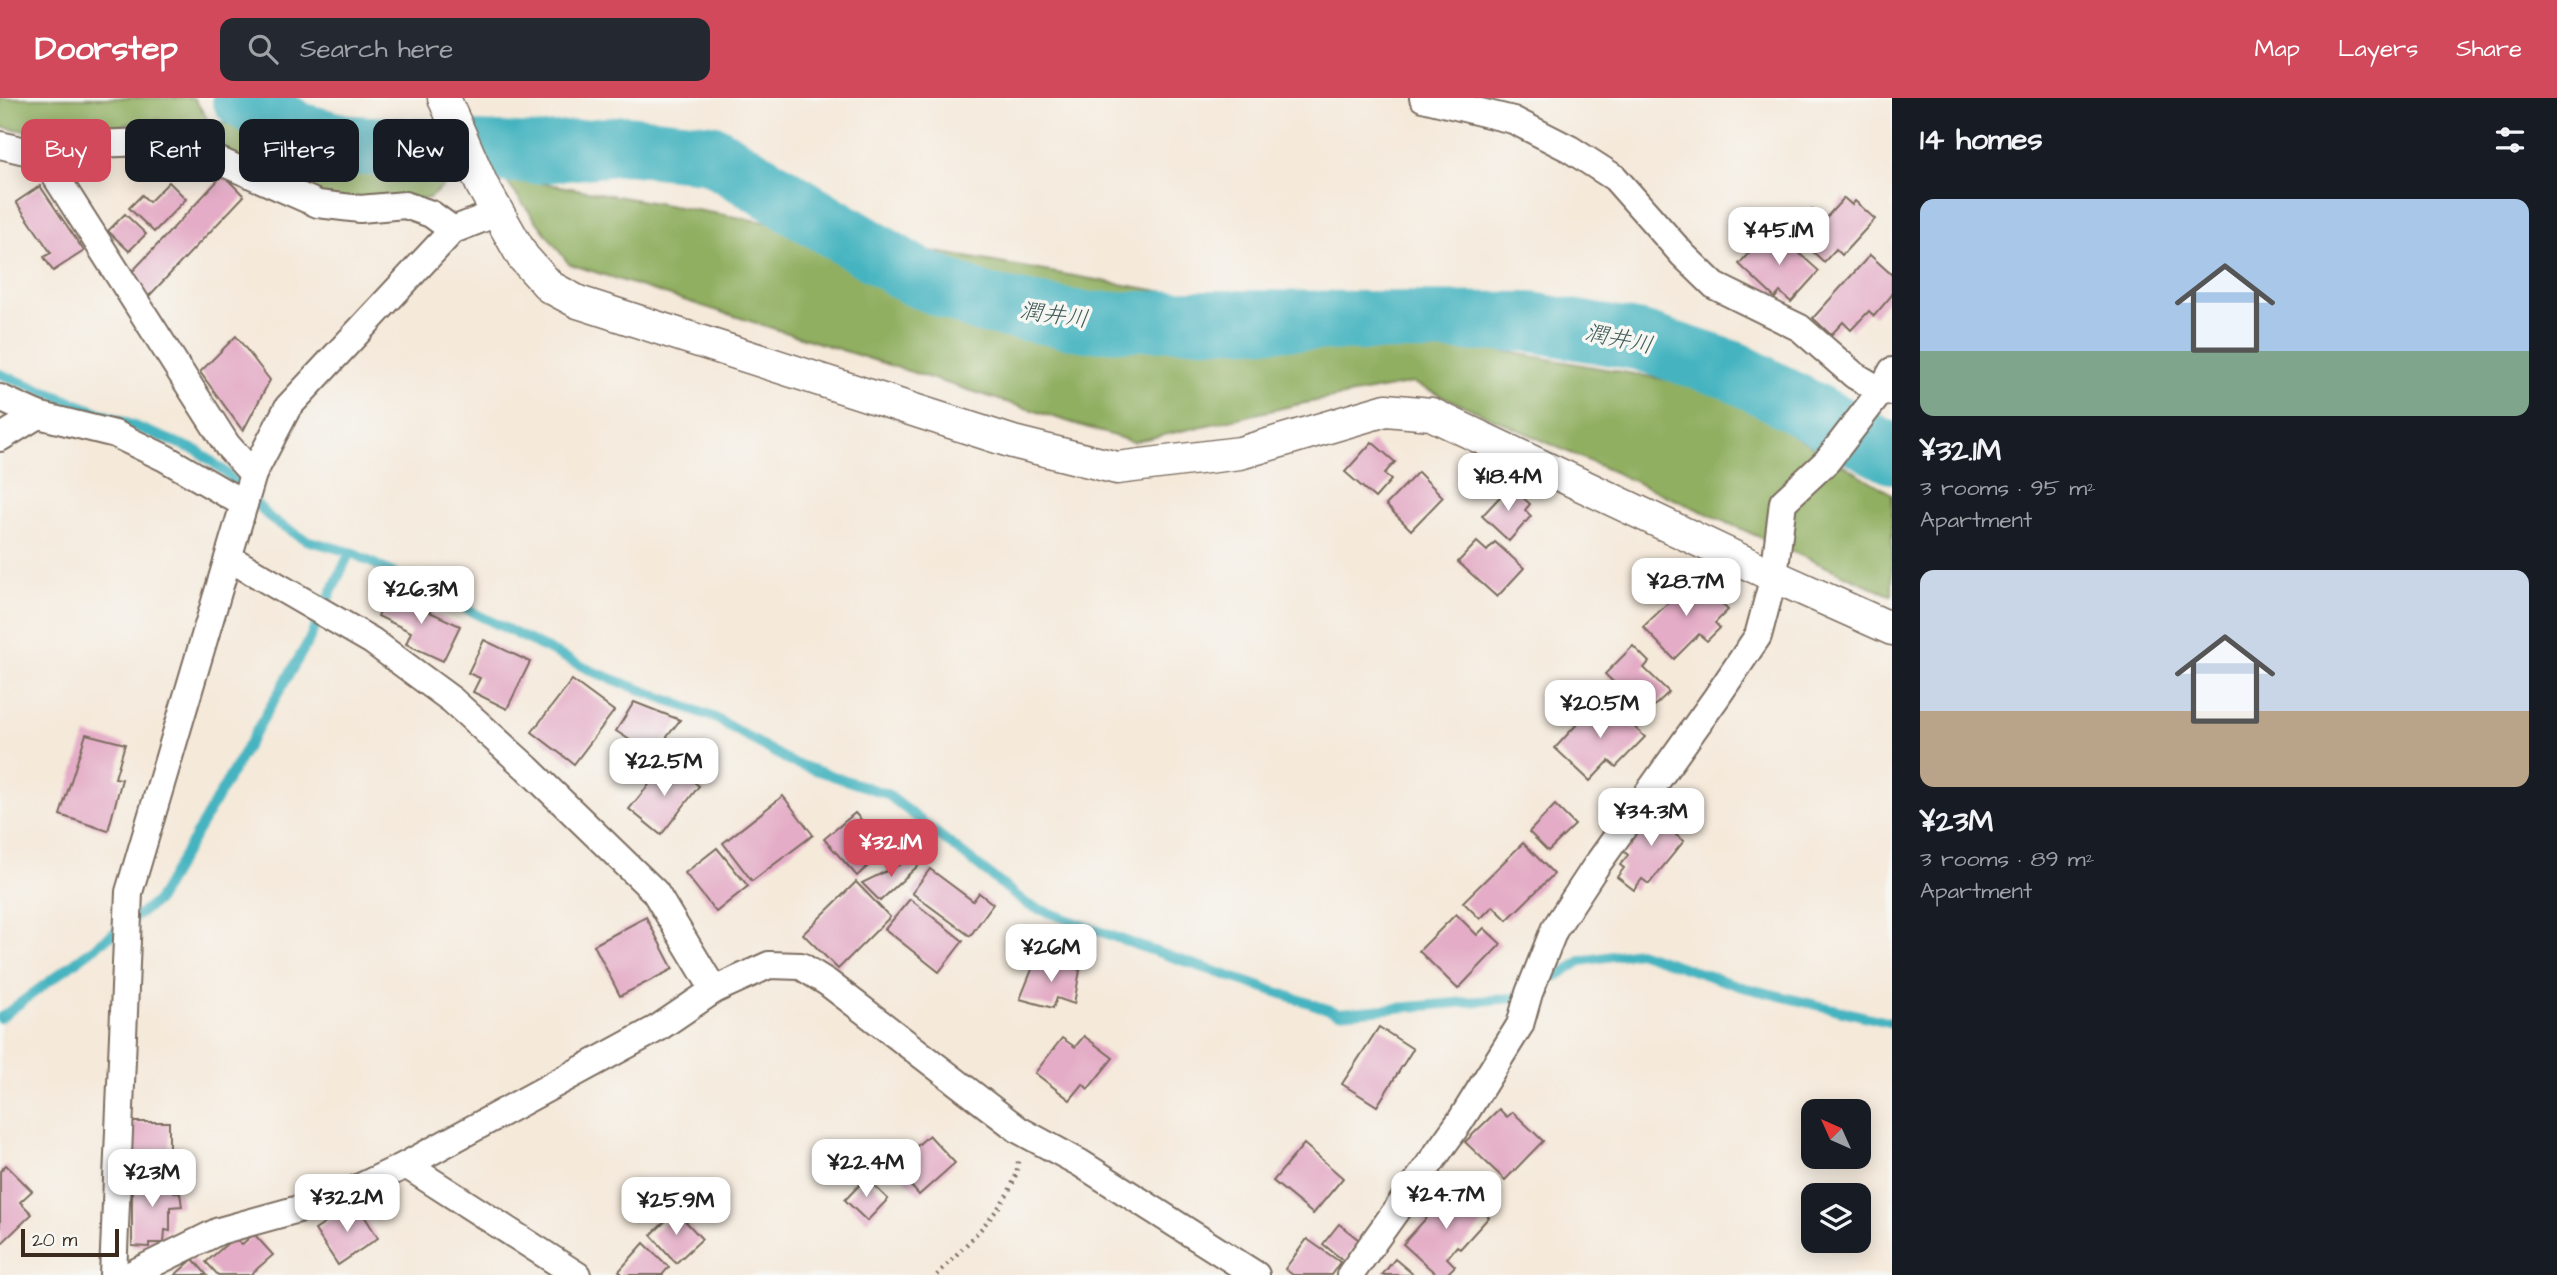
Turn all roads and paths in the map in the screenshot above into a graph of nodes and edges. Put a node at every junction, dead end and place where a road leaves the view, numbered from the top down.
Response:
1 (444, 98) edge
2 (1423, 98) edge
3 (111, 143) edge
4 (2, 145) edge
5 (21, 150) edge
6 (59, 182) edge
7 (497, 212) junction
8 (453, 230) junction
9 (1884, 389) edge
10 (0, 398) edge
11 (38, 415) junction
12 (0, 438) edge
13 (253, 474) junction
14 (244, 504) junction
15 (229, 558) junction
16 (1774, 576) junction
17 (1892, 629) edge
18 (714, 990) junction
19 (1019, 1130) junction
20 (406, 1165) junction
21 (113, 1275) edge
22 (130, 1275) edge
23 (577, 1275) edge
24 (937, 1275) edge
25 (1256, 1275) edge
26 (1350, 1275) edge

1 - 7 street
2 - 9 street
3 - 8 street
4 - 5 street
6 - 13 street
7 - 8 street
7 - 16 street
8 - 13 street
9 - 16 street
10 - 11 street
11 - 12 street
11 - 14 street
13 - 14 street
14 - 15 street
15 - 18 street
15 - 21 street
16 - 17 street
16 - 26 street
18 - 19 street
18 - 20 street
19 - 24 path
19 - 25 street
20 - 22 street
20 - 23 street

